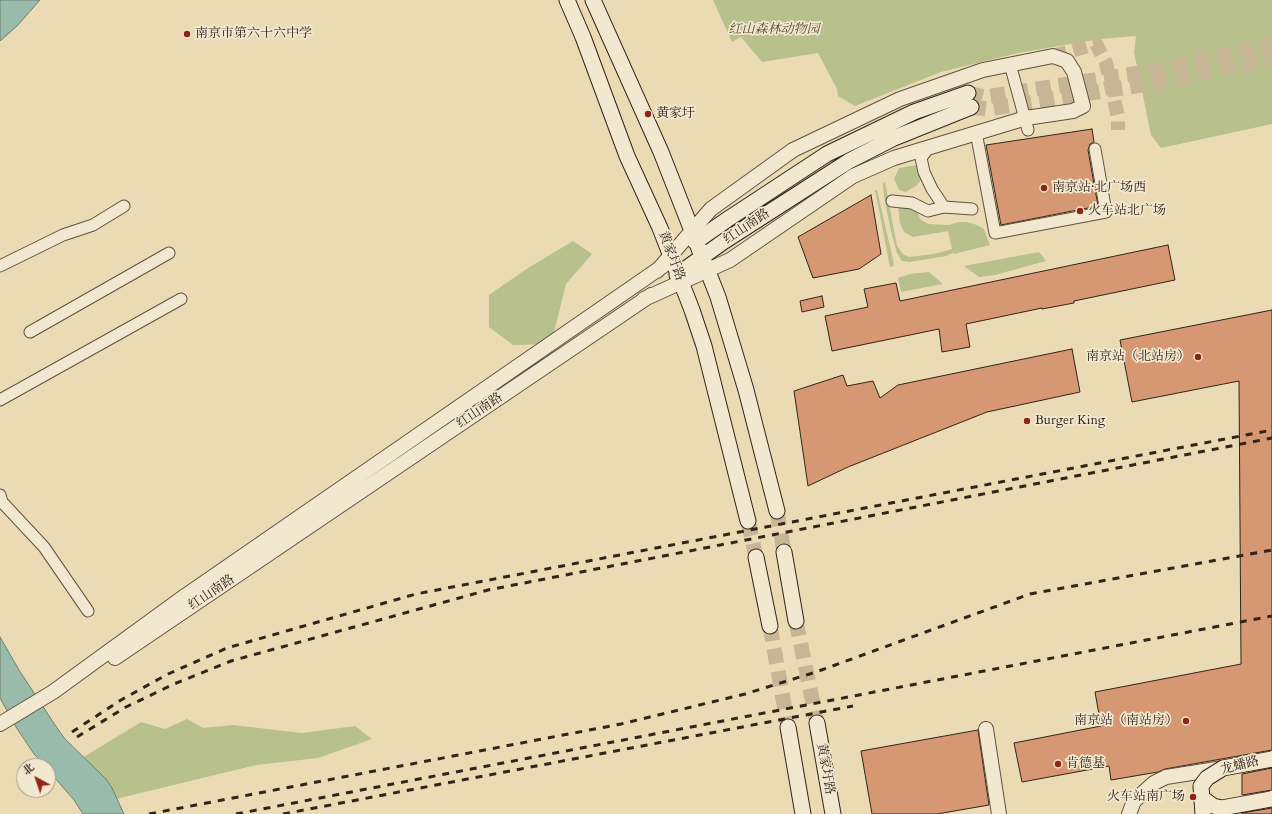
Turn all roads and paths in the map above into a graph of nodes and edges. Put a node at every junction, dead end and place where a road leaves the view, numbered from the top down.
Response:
1 (567, 0) edge
2 (594, 0) edge
3 (1010, 64) junction
4 (1027, 124) junction
5 (976, 132) junction
6 (930, 146) junction
7 (1095, 149) dead end
8 (892, 200) dead end
9 (124, 206) dead end
10 (944, 207) junction
11 (972, 209) dead end
12 (693, 236) junction
13 (169, 253) dead end
14 (671, 257) junction
15 (704, 264) junction
16 (0, 266) edge
17 (679, 279) junction
18 (181, 299) dead end
19 (30, 332) dead end
20 (0, 400) edge
21 (0, 495) edge
22 (777, 511) tunnel mouth
23 (748, 521) tunnel mouth
24 (784, 552) tunnel mouth
25 (756, 557) tunnel mouth
26 (88, 611) dead end
27 (796, 621) tunnel mouth
28 (770, 626) tunnel mouth
29 (55, 695) junction
30 (817, 723) tunnel mouth
31 (0, 724) edge
32 (788, 727) tunnel mouth
33 (986, 729) dead end
34 (0, 735) edge
35 (1272, 759) edge
36 (1223, 768) junction
37 (1201, 798) junction
38 (1271, 799) edge
39 (803, 814) edge
40 (833, 814) edge
41 (999, 814) edge
42 (1129, 814) edge
43 (1203, 814) edge
44 (1251, 814) edge

1 - 14 main road, 黄家圩路
2 - 12 main road
3 - 4 street
3 - 4 street
3 - 12 street
4 - 5 street
5 - 6 street
5 - 7 street
6 - 10 street
6 - 15 street
8 - 10 street
9 - 16 street
10 - 11 street
12 - 14 street, 红山南路
12 - 15 main road
12 - 15 main road, 红山南路
13 - 19 street
14 - 17 main road, 黄家圩路
14 - 29 street, 红山南路
15 - 17 main road, 红山南路
15 - 22 main road
17 - 23 main road, 黄家圩路
17 - 29 street, 红山南路
18 - 20 street
21 - 26 street
24 - 27 main road
25 - 28 main road
29 - 31 street
29 - 34 street, 红山南路
30 - 40 main road, 黄家圩路
32 - 39 main road
33 - 41 street
35 - 36 main road, 龙蟠路, bridge
36 - 37 main road, 龙蟠路, bridge
36 - 42 street
37 - 38 main road, bridge
37 - 43 main road, 龙蟠路, bridge
38 - 44 main road

